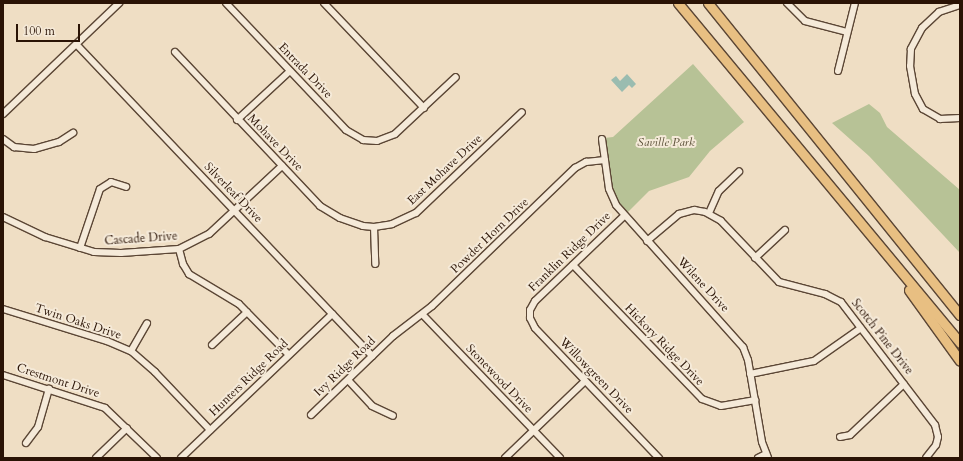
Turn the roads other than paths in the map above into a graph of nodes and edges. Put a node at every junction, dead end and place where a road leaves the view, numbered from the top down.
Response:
1 (119, 3) edge
2 (226, 3) edge
3 (324, 3) edge
4 (678, 3) edge
5 (708, 3) edge
6 (787, 3) edge
7 (855, 3) edge
8 (960, 5) edge
9 (847, 32) junction
10 (77, 45) junction
11 (174, 52) dead end
12 (290, 70) junction
13 (838, 71) dead end
14 (456, 77) dead end
15 (424, 108) junction
16 (522, 112) dead end
17 (3, 114) edge
18 (960, 118) edge
19 (238, 120) junction
20 (73, 133) dead end
21 (3, 139) edge
22 (602, 139) dead end
23 (605, 160) junction
24 (282, 166) junction
25 (739, 172) dead end
26 (126, 187) dead end
27 (234, 210) junction
28 (709, 213) junction
29 (624, 216) junction
30 (3, 217) edge
31 (374, 227) junction
32 (785, 230) dead end
33 (873, 240) junction
34 (647, 241) junction
35 (80, 248) junction
36 (179, 249) junction
37 (755, 258) junction
38 (375, 264) dead end
39 (573, 265) junction
40 (532, 304) joint
41 (3, 309) edge
42 (247, 312) junction
43 (332, 314) junction
44 (423, 315) junction
45 (960, 315) edge
46 (147, 323) dead end
47 (861, 328) junction
48 (393, 336) joint
49 (960, 343) edge
50 (212, 345) dead end
51 (131, 352) junction
52 (289, 355) junction
53 (372, 356) junction
54 (960, 361) edge
55 (750, 374) junction
56 (3, 375) edge
57 (348, 380) junction
58 (585, 380) junction
59 (904, 384) junction
60 (49, 389) junction
61 (755, 400) junction
62 (311, 414) dead end
63 (393, 416) dead end
64 (128, 428) junction
65 (210, 430) junction
66 (534, 430) junction
67 (840, 437) dead end
68 (26, 443) dead end
69 (767, 456) edge
70 (506, 457) edge
71 (96, 458) edge
72 (157, 458) edge
73 (181, 458) edge
74 (560, 458) edge
75 (659, 458) edge
76 (758, 458) edge
77 (926, 458) edge

1 - 10 street
2 - 12 street, Entrada Drive
3 - 15 street
4 - 33 highway
5 - 45 highway
6 - 9 street
7 - 9 street
8 - 18 street
9 - 13 street
10 - 17 street
10 - 27 street, Silverleaf Drive
11 - 19 street, Mohave Drive
12 - 15 street, Entrada Drive
12 - 19 street
14 - 15 street
16 - 31 street, East Mohave Drive
19 - 24 street, Mohave Drive
20 - 21 street
22 - 23 street, Wilene Drive
23 - 29 street, Wilene Drive
23 - 44 street, Powder Horn Drive
24 - 27 street, Cascade Drive
24 - 31 street, Mohave Drive
25 - 28 street
26 - 35 street
27 - 36 street, Cascade Drive
27 - 43 street, Silverleaf Drive
28 - 34 street
28 - 37 street, Scotch Pine Drive
29 - 34 street, Wilene Drive
29 - 39 street, Franklin Ridge Drive
30 - 35 street, Cascade Drive
31 - 38 street
32 - 37 street
33 - 49 highway
33 - 54 highway
34 - 55 street, Wilene Drive
35 - 36 street, Cascade Drive
36 - 42 street
37 - 47 street, Scotch Pine Drive
39 - 40 street, Franklin Ridge Drive
39 - 61 street, Hickory Ridge Drive
40 - 58 street, Willowgreen Drive
41 - 51 street, Twin Oaks Drive
42 - 50 street
42 - 52 street
43 - 52 street, Hunters Ridge Road
43 - 53 street, Silverleaf Drive
44 - 48 street, Powder Horn Drive
44 - 66 street, Stonewood Drive
46 - 51 street
47 - 55 street
47 - 59 street, Scotch Pine Drive
48 - 53 street, Ivy Ridge Road
51 - 65 street, Twin Oaks Drive
52 - 65 street, Hunters Ridge Road
53 - 57 street, Ivy Ridge Road
55 - 61 street, Wilene Drive
56 - 60 street, Crestmont Drive
57 - 62 street, Ivy Ridge Road
57 - 63 street
58 - 66 street
58 - 75 street, Willowgreen Drive
59 - 67 street
59 - 77 street, Scotch Pine Drive
60 - 64 street, Crestmont Drive
60 - 68 street
61 - 69 street, Wilene Drive
64 - 71 street
64 - 72 street, Crestmont Drive
65 - 73 street, Hunters Ridge Road
66 - 70 street
66 - 74 street, Stonewood Drive
69 - 76 street

